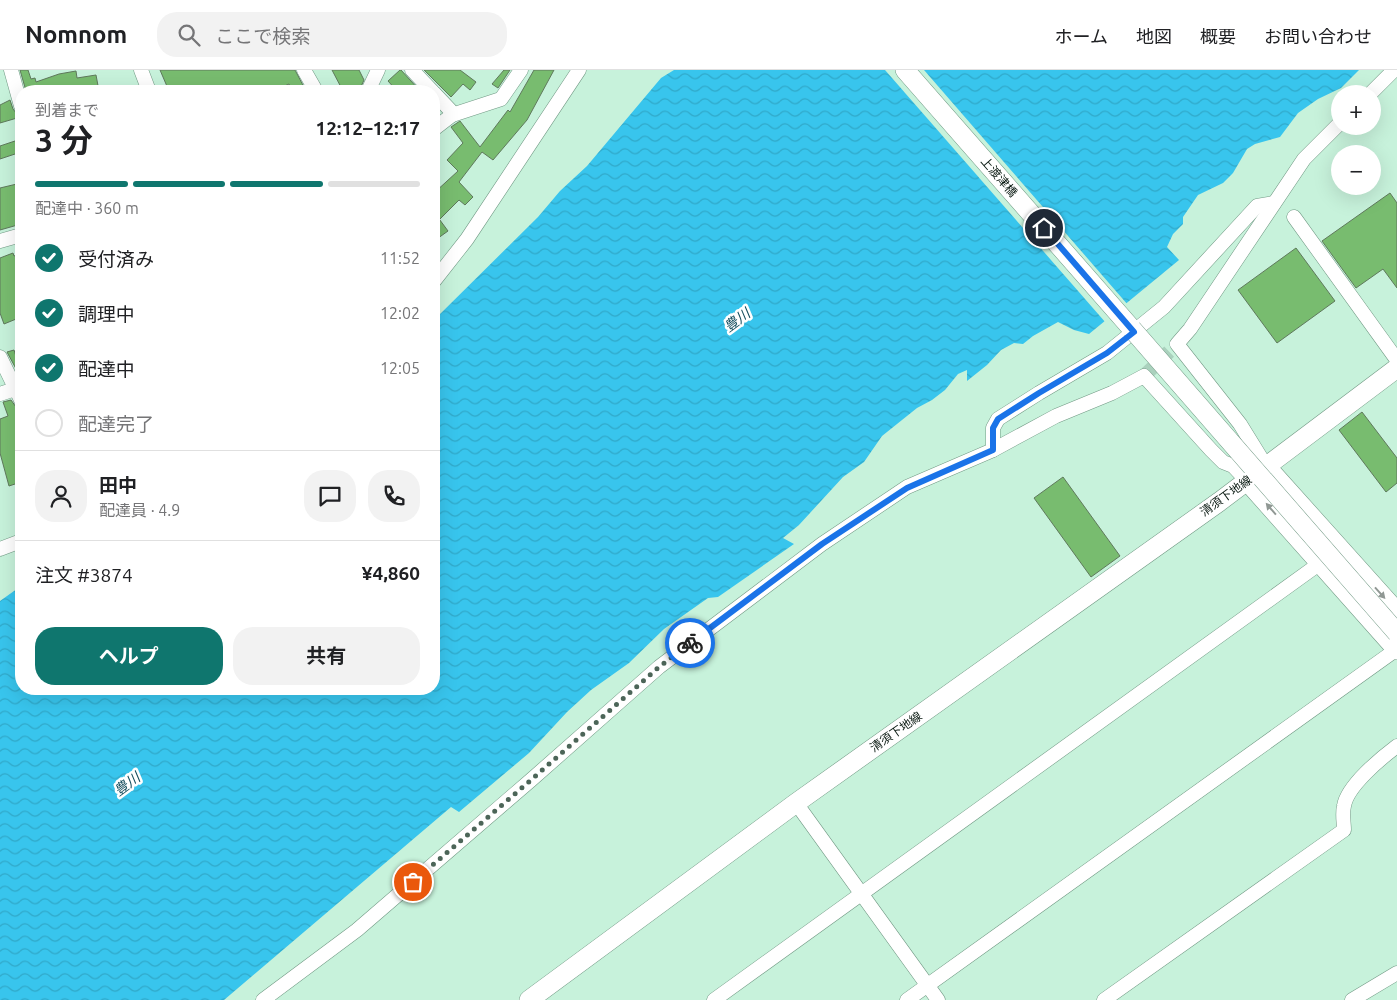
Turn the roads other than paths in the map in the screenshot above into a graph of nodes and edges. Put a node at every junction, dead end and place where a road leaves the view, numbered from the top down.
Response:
1 (11, 70) edge
2 (141, 70) edge
3 (304, 70) edge
4 (378, 70) edge
5 (412, 70) edge
6 (521, 70) edge
7 (579, 70) edge
8 (905, 70) edge
9 (1394, 70) edge
10 (15, 85) edge
11 (147, 85) edge
12 (313, 85) edge
13 (371, 85) edge
14 (426, 85) edge
15 (1379, 85) edge
16 (440, 99) edge
17 (452, 115) junction
18 (440, 124) edge
19 (1331, 132) edge
20 (1274, 203) junction
21 (1294, 217) dead end
22 (15, 237) edge
23 (0, 241) edge
24 (440, 273) edge
25 (1133, 331) junction
26 (0, 357) edge
27 (1397, 360) edge
28 (1397, 368) edge
29 (15, 385) edge
30 (15, 392) edge
31 (0, 394) edge
32 (993, 450) junction
33 (1266, 466) junction
34 (1247, 481) junction
35 (15, 543) edge
36 (0, 549) edge
37 (1319, 564) junction
38 (1397, 612) edge
39 (1397, 633) edge
40 (1397, 650) edge
41 (1397, 746) edge
42 (796, 804) junction
43 (861, 893) junction
44 (1397, 973) edge
45 (927, 985) junction
46 (263, 1000) edge
47 (529, 1000) edge
48 (714, 1000) edge
49 (907, 1000) edge
50 (938, 1000) edge
51 (1104, 1000) edge
52 (1352, 1000) edge

1 - 10 street
2 - 11 street
3 - 12 street
4 - 13 street
5 - 14 street
6 - 17 street
7 - 24 street
8 - 25 main road, 上渡津橋
9 - 15 street
16 - 17 street
17 - 18 street
19 - 20 street
20 - 25 street
20 - 33 street
21 - 27 street
22 - 23 street
25 - 32 street
25 - 39 main road, 上渡津橋, bridge
26 - 29 street
28 - 33 main road, 清須下地線
30 - 31 street
32 - 34 street
32 - 46 street
33 - 34 main road, 清須下地線
33 -> 38 main road
37 -> 34 main road
34 - 42 main road, 清須下地線
35 - 36 street
37 - 40 main road
37 - 43 street
40 - 45 street
41 - 51 street
42 - 43 street
42 - 47 main road, 清須下地線
43 - 45 street
43 - 48 street
44 - 52 street
45 - 49 street
45 - 50 street

